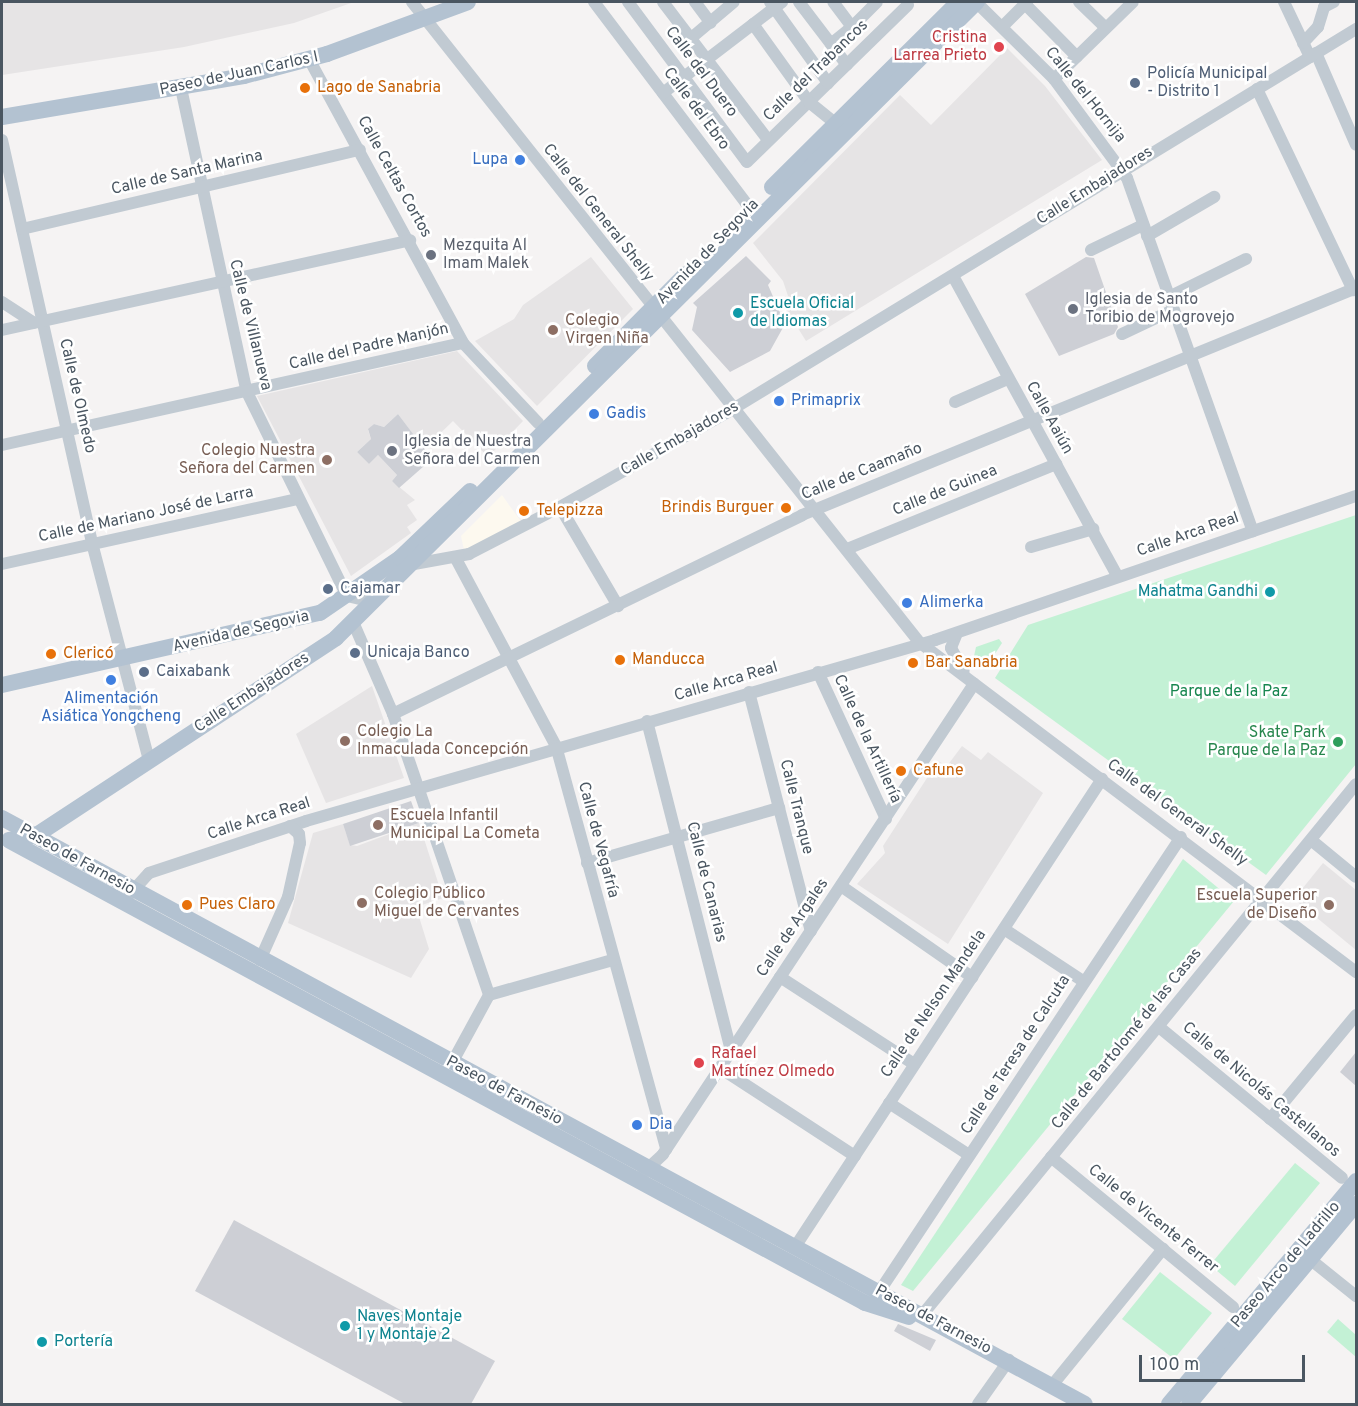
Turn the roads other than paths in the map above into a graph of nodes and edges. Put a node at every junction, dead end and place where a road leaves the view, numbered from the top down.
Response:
1 (412, 2) edge
2 (468, 2) edge
3 (594, 2) edge
4 (628, 2) edge
5 (663, 2) edge
6 (695, 2) edge
7 (734, 2) edge
8 (799, 2) edge
9 (833, 2) edge
10 (877, 2) edge
11 (958, 2) edge
12 (976, 2) edge
13 (1079, 2) edge
14 (1284, 2) edge
15 (1026, 3) edge
16 (1327, 3) edge
17 (775, 4) edge
18 (1126, 4) edge
19 (908, 5) dead end
20 (425, 18) junction
21 (711, 23) junction
22 (753, 24) junction
23 (1003, 26) junction
24 (852, 27) junction
25 (1106, 28) junction
26 (1356, 29) edge
27 (690, 39) junction
28 (1303, 42) junction
29 (831, 44) junction
30 (1313, 55) junction
31 (1077, 57) junction
32 (309, 59) junction
33 (706, 60) junction
34 (847, 65) junction
35 (684, 78) junction
36 (1054, 79) junction
37 (828, 83) junction
38 (182, 88) junction
39 (1257, 89) junction
40 (663, 93) junction
41 (809, 102) junction
42 (2, 117) edge
43 (835, 123) junction
44 (2, 140) edge
45 (768, 140) junction
46 (1356, 145) edge
47 (360, 150) junction
48 (747, 162) joint
49 (1122, 168) junction
50 (201, 186) junction
51 (1214, 197) dead end
52 (750, 208) junction
53 (22, 229) junction
54 (1145, 230) junction
55 (737, 239) junction
56 (410, 240) junction
57 (1091, 250) dead end
58 (1246, 259) dead end
59 (953, 276) junction
60 (222, 281) junction
61 (1355, 289) edge
62 (1169, 297) junction
63 (2, 302) edge
64 (1173, 310) junction
65 (656, 313) junction
66 (38, 322) junction
67 (2, 330) edge
68 (1122, 334) dead end
69 (463, 343) junction
70 (1189, 355) junction
71 (1008, 379) junction
72 (247, 392) junction
73 (955, 402) dead end
74 (733, 409) junction
75 (1032, 421) junction
76 (538, 423) junction
77 (68, 430) junction
78 (2, 445) edge
79 (1056, 464) junction
80 (1356, 496) edge
81 (298, 499) junction
82 (560, 507) junction
83 (814, 509) junction
84 (1093, 529) junction
85 (1253, 531) junction
86 (92, 543) junction
87 (1030, 547) dead end
88 (847, 549) junction
89 (455, 557) junction
90 (2, 564) edge
91 (414, 564) junction
92 (1117, 576) junction
93 (347, 596) junction
94 (374, 602) junction
95 (618, 606) junction
96 (320, 613) junction
97 (354, 622) junction
98 (957, 633) junction
99 (336, 638) junction
100 (919, 642) junction
101 (509, 658) junction
102 (121, 659) junction
103 (818, 672) junction
104 (974, 684) junction
105 (2, 685) edge
106 (749, 692) junction
107 (393, 714) junction
108 (647, 721) junction
109 (556, 746) junction
110 (149, 761) junction
111 (1102, 779) junction
112 (1356, 784) edge
113 (419, 787) junction
114 (779, 808) junction
115 (2, 818) edge
116 (886, 819) junction
117 (290, 826) junction
118 (35, 836) junction
119 (678, 836) junction
120 (1181, 837) junction
121 (5, 838) edge
122 (1311, 840) junction
123 (587, 863) junction
124 (1356, 877) edge
125 (841, 886) junction
126 (131, 889) junction
127 (1264, 898) junction
128 (140, 912) junction
129 (1004, 929) junction
130 (811, 931) junction
131 (260, 960) junction
132 (613, 960) junction
133 (1356, 972) edge
134 (780, 976) junction
135 (972, 977) junction
136 (1083, 981) junction
137 (489, 994) junction
138 (1356, 1015) edge
139 (1158, 1027) junction
140 (731, 1050) junction
141 (452, 1063) junction
142 (914, 1064) junction
143 (720, 1068) junction
144 (889, 1103) junction
145 (1270, 1119) junction
146 (666, 1149) junction
147 (969, 1155) junction
148 (855, 1156) junction
149 (1051, 1157) junction
150 (652, 1170) junction
151 (628, 1175) junction
152 (1349, 1179) edge
153 (1356, 1204) edge
154 (795, 1247) junction
155 (1164, 1250) junction
156 (1311, 1260) junction
157 (879, 1292) junction
158 (1356, 1296) edge
159 (1233, 1307) dead end
160 (923, 1314) junction
161 (1008, 1364) junction
162 (1054, 1383) junction
163 (1180, 1403) edge
164 (978, 1404) edge
165 (1069, 1404) edge
166 (1085, 1404) edge
167 (1153, 1404) edge

1 - 20 street, Calle del General Shelly
2 - 20 main road, Paseo de Juan Carlos I
3 - 40 street, Calle del Ebro
4 - 35 street, Calle del Duero
5 - 27 street
6 - 21 street
7 - 21 street
8 - 29 street
9 - 24 street
10 - 24 street
11 - 43 main road, Avenida de Segovia
12 - 23 street, Calle del Hornija
12 - 55 main road, Avenida de Segovia
13 - 25 street
14 - 28 street
15 - 23 street
15 - 31 street
16 - 28 street
17 - 22 street
17 - 37 street
18 - 25 street
19 - 34 street, Calle del Trabancos
20 - 32 main road, Paseo de Juan Carlos I
20 - 65 street, Calle del General Shelly
21 - 27 street
22 - 33 street
22 - 41 street
23 - 36 street, Calle del Hornija
24 - 29 street
25 - 31 street
26 - 30 street, Calle Embajadores
27 - 33 street
28 - 30 street
29 - 34 street
30 - 39 street, Calle Embajadores
30 - 46 street
31 - 36 street
32 - 38 main road, Paseo de Juan Carlos I
32 - 47 street, Calle Celtas Cortos
33 - 35 street
33 - 45 street
34 - 37 street, Calle del Trabancos
35 - 40 street
35 - 48 street, Calle del Duero
36 - 49 street, Calle del Hornija
37 - 41 street, Calle del Trabancos
38 - 42 main road, Paseo de Juan Carlos I
38 - 50 street, Calle de Villanueva
39 - 49 street, Calle Embajadores
39 - 61 street
40 - 52 street, Calle del Ebro
41 - 43 street
41 - 45 street, Calle del Trabancos
43 - 52 main road, Avenida de Segovia
44 - 53 street, Calle de Olmedo
45 - 48 street, Calle del Trabancos
47 - 50 street, Calle de Santa Marina
47 - 56 street, Calle Celtas Cortos
49 - 54 street, Calle del Hornija
49 - 59 street, Calle Embajadores
50 - 53 street, Calle de Santa Marina
50 - 60 street, Calle de Villanueva
51 - 54 street
52 - 55 street
52 - 65 main road, Avenida de Segovia
53 - 66 street, Calle de Olmedo
54 - 57 street
54 - 62 street, Calle del Hornija
55 - 65 main road, Avenida de Segovia
56 - 60 street
56 - 69 street, Calle Celtas Cortos
58 - 62 street
59 - 71 street, Calle Aaiún
59 - 74 street, Calle Embajadores
60 - 66 street
60 - 72 street, Calle de Villanueva
61 - 70 street, Calle de Caamaño
62 - 64 street, Calle del Hornija
63 - 66 street
64 - 68 street
64 - 70 street, Calle del Hornija
65 - 74 street, Calle del General Shelly
65 - 76 main road, Avenida de Segovia
65 - 91 main road, Avenida de Segovia
66 - 67 street
66 - 77 street, Calle de Olmedo
69 - 72 street, Calle del Padre Manjón
69 - 76 street, Calle Celtas Cortos
70 - 75 street, Calle de Caamaño
70 - 85 street, Calle del Hornija
71 - 73 street
71 - 75 street, Calle Aaiún
72 - 77 street, Calle del Padre Manjón
72 - 81 street, Calle de Villanueva
74 - 82 street, Calle Embajadores
74 - 83 street, Calle del General Shelly
75 - 79 street, Calle Aaiún
75 - 83 street, Calle de Caamaño
76 - 93 main road, Avenida de Segovia
77 - 78 street, Calle del Padre Manjón
77 - 86 street, Calle de Olmedo
79 - 84 street, Calle Aaiún
79 - 88 street, Calle de Guinea
80 - 85 street, Calle Arca Real
81 - 86 street, Calle de Mariano José de Larra
81 - 93 street, Calle de Villanueva
82 - 89 street, Calle Embajadores
82 - 95 street
83 - 88 street, Calle del General Shelly
83 - 95 street, Calle de Caamaño
84 - 87 street
84 - 92 street, Calle Aaiún
85 - 92 street, Calle Arca Real
86 - 90 street, Calle de Mariano José de Larra
86 - 102 street, Calle de Olmedo
88 - 100 street, Calle del General Shelly
89 - 91 street, Calle Embajadores
89 - 101 street, Calle de Vegafría
91 - 94 main road, Calle Embajadores
92 - 98 street, Calle Arca Real
93 - 94 street
93 - 96 main road, Avenida de Segovia
94 - 97 main road, Calle Embajadores
95 - 101 street, Calle de Caamaño
96 - 99 main road
96 - 102 main road, Avenida de Segovia
97 - 99 main road, Calle Embajadores
97 - 107 street
98 - 100 street, Calle Arca Real
98 - 104 street, Calle del General Shelly
99 - 110 main road, Calle Embajadores
100 - 103 street, Calle Arca Real
100 - 104 street, Calle del General Shelly
101 - 107 street, Calle de Caamaño
101 - 109 street, Calle de Vegafría
102 - 105 main road, Avenida de Segovia
102 - 110 street, Calle de Olmedo
103 - 106 street, Calle Arca Real
103 - 116 street, Calle de la Artillería
104 - 111 street, Calle del General Shelly
104 - 116 street, Calle de Argales
106 - 108 street, Calle Arca Real
106 - 114 street, Calle Tranque
107 - 113 street
108 - 109 street, Calle Arca Real
108 - 119 street, Calle de Canarias
109 - 113 street, Calle Arca Real
109 - 123 street, Calle de Vegafría
110 - 118 main road, Calle Embajadores
111 - 120 street, Calle del General Shelly
111 - 129 street, Calle de Nelson Mandela
112 - 122 street, Calle de Bartolomé de las Casas
113 - 117 street, Calle Arca Real
113 - 137 street
114 - 119 street
114 - 130 street, Calle Tranque
115 - 118 main road, Paseo de Farnesio
116 - 125 street, Calle de Argales
117 - 126 street, Calle Arca Real
117 - 131 street
118 - 121 main road, Calle Embajadores
118 - 126 main road, Paseo de Farnesio
119 - 123 street
119 - 140 street, Calle de Canarias
120 - 127 street, Calle del General Shelly
120 - 136 street, Calle de Teresa de Calcuta
121 - 128 main road, Paseo de Farnesio
122 - 124 street
122 - 127 street, Calle de Bartolomé de las Casas
123 - 132 street, Calle de Vegafría
125 - 130 street, Calle de Argales
125 - 135 street
126 - 128 street
126 - 131 main road, Paseo de Farnesio
127 - 133 street, Calle del General Shelly
127 - 139 street, Calle de Bartolomé de las Casas
128 - 151 main road, Paseo de Farnesio
129 - 135 street, Calle de Nelson Mandela
129 - 136 street
130 - 134 street, Calle de Argales
131 - 141 main road, Paseo de Farnesio
132 - 137 street
132 - 146 street, Calle de Vegafría
134 - 140 street, Calle de Argales
134 - 142 street
135 - 142 street, Calle de Nelson Mandela
136 - 147 street, Calle de Teresa de Calcuta
137 - 141 street
138 - 145 street
139 - 145 street, Calle de Nicolás Castellanos
139 - 149 street, Calle de Bartolomé de las Casas
140 - 143 street, Calle de Argales
141 - 150 main road, Paseo de Farnesio
142 - 144 street, Calle de Nelson Mandela
143 - 146 street, Calle de Argales
143 - 148 street
144 - 147 street
144 - 148 street, Calle de Nelson Mandela
145 - 152 street, Calle de Nicolás Castellanos
146 - 150 street, Calle de Argales
147 - 157 street, Calle de Teresa de Calcuta
148 - 154 street, Calle de Nelson Mandela
149 - 155 street, Calle de Vicente Ferrer
149 - 160 street, Calle de Bartolomé de las Casas
150 - 151 street
150 - 154 main road, Paseo de Farnesio
151 - 161 main road, Paseo de Farnesio
152 - 163 main road, Paseo Arco de Ladrillo
153 - 156 main road, Paseo Arco de Ladrillo
154 - 157 main road, Paseo de Farnesio
155 - 159 street, Calle de Vicente Ferrer
155 - 162 street
156 - 158 street
156 - 163 main road, Paseo Arco de Ladrillo
157 - 160 main road, Paseo de Farnesio
160 - 161 main road, Paseo de Farnesio
161 - 162 main road, Paseo de Farnesio
161 - 164 street
161 - 165 main road, Paseo de Farnesio
162 - 166 main road, Paseo de Farnesio
163 - 167 main road

